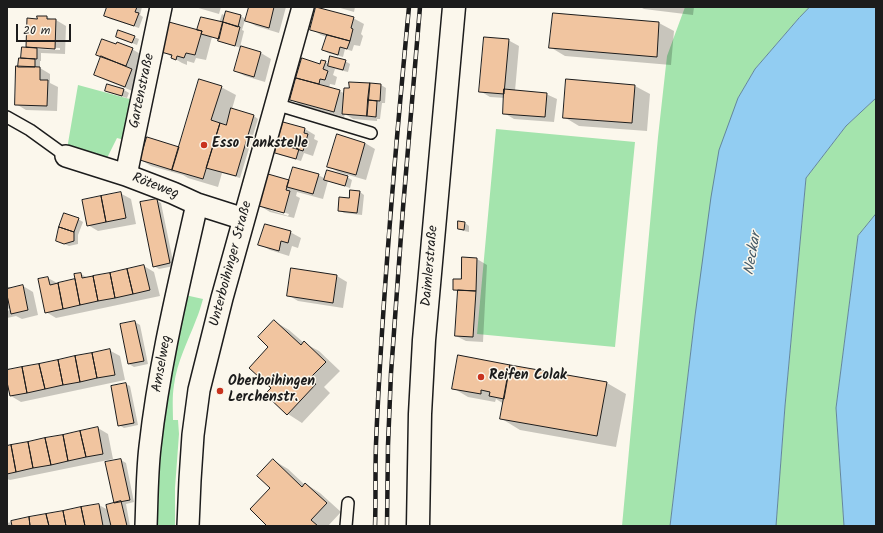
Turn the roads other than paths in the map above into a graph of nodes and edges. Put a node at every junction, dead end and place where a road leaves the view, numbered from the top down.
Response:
1 (161, 7) edge
2 (303, 7) edge
3 (454, 7) edge
4 (275, 104) junction
5 (7, 117) edge
6 (371, 133) dead end
7 (66, 156) joint
8 (126, 175) junction
9 (197, 204) junction
10 (244, 219) junction
11 (348, 503) dead end
12 (146, 526) edge
13 (188, 526) edge
14 (346, 526) edge
15 (418, 526) edge

1 - 8 street, Gartenstraße
2 - 4 street, Unterboihinger Straße
3 - 15 main road, Daimlerstraße
4 - 6 lane
4 - 10 street, Unterboihinger Straße
5 - 7 lane
7 - 8 street, Röteweg
8 - 9 street, Röteweg
9 - 10 street, Röteweg
9 - 12 street, Amselweg
10 - 13 street, Unterboihinger Straße
11 - 14 lane

